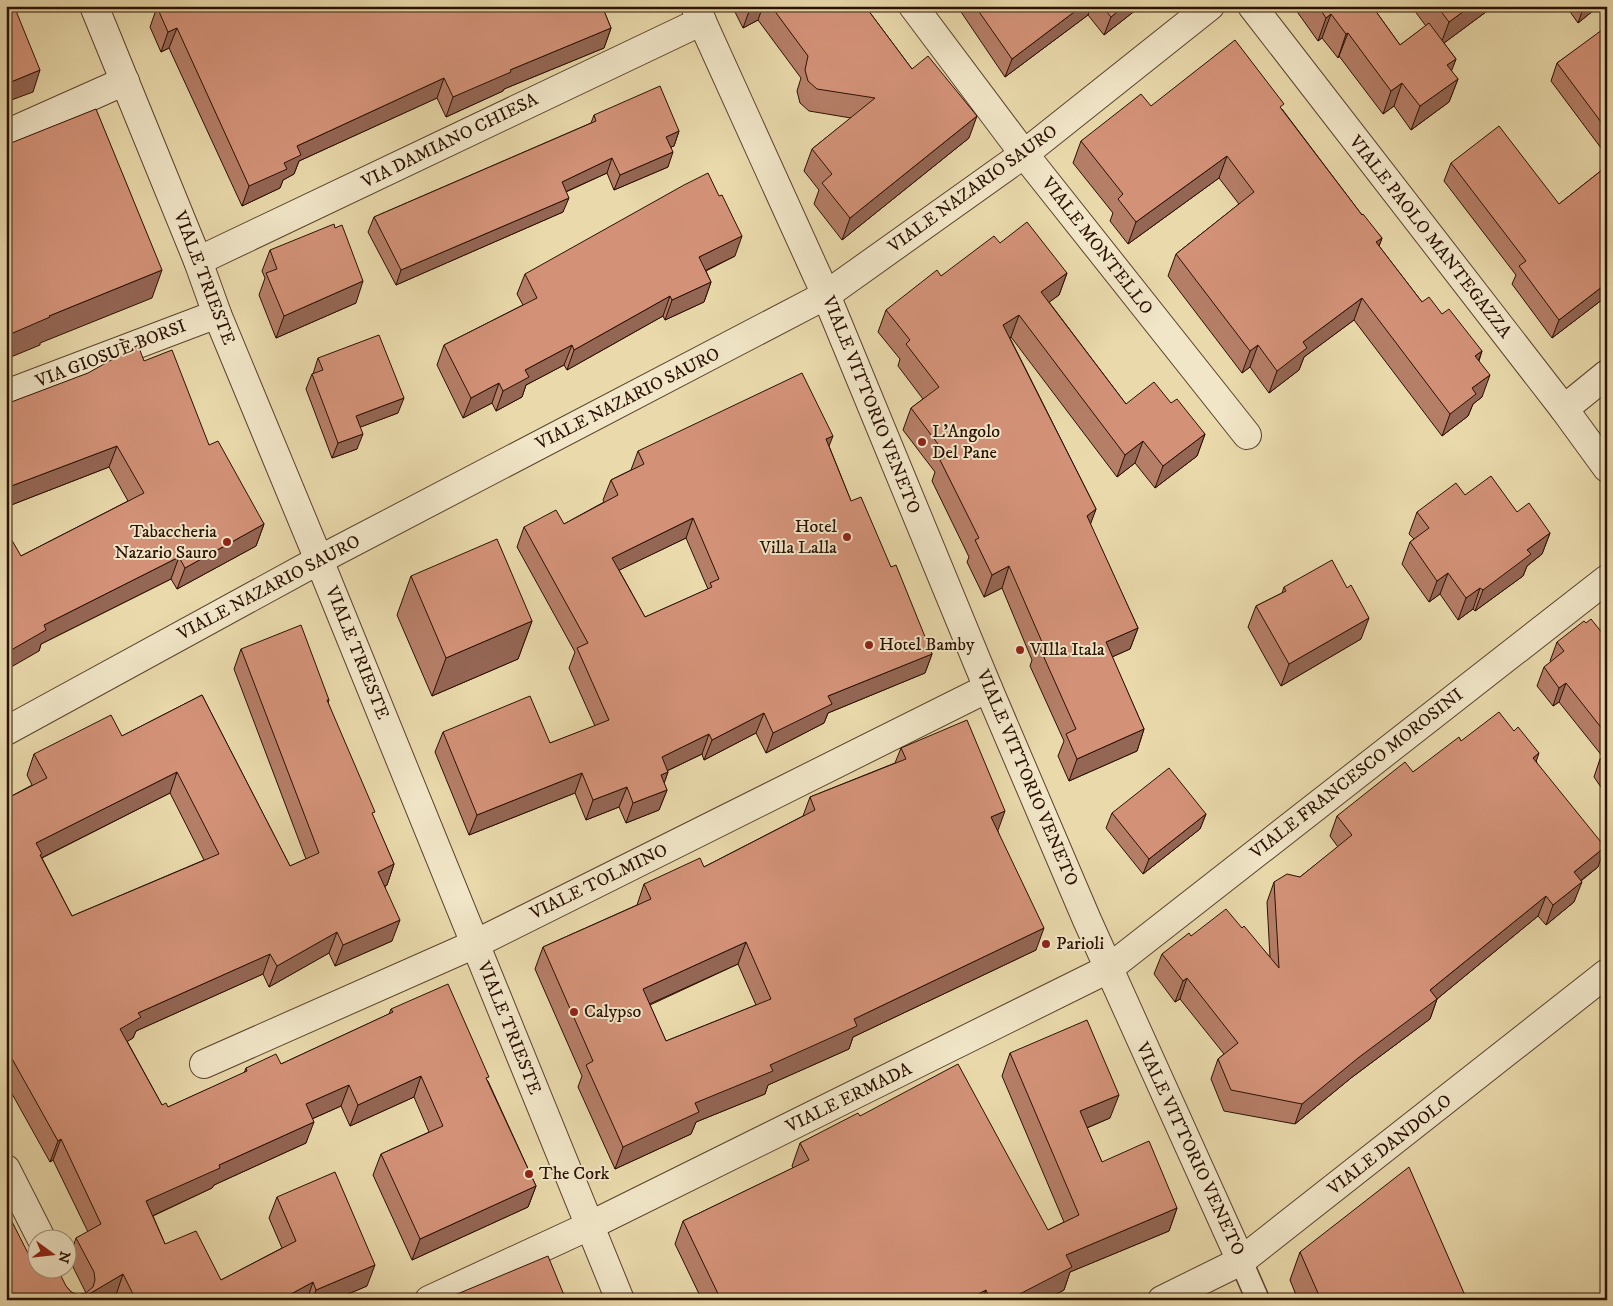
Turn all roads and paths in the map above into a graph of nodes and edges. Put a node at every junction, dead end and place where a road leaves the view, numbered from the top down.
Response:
1 (913, 6) edge
2 (1210, 6) edge
3 (1252, 6) edge
4 (97, 7) edge
5 (699, 13) edge
6 (125, 81) junction
7 (6, 134) edge
8 (1024, 154) junction
9 (198, 261) junction
10 (826, 295) junction
11 (217, 314) junction
12 (1607, 374) edge
13 (6, 394) edge
14 (1564, 409) junction
15 (1246, 435) dead end
16 (1607, 468) edge
17 (319, 560) junction
18 (1607, 579) edge
19 (988, 688) junction
20 (6, 732) edge
21 (475, 944) junction
22 (1108, 969) junction
23 (1607, 974) edge
24 (204, 1064) dead end
25 (6, 1170) edge
26 (590, 1226) junction
27 (36, 1228) edge
28 (1241, 1261) junction
29 (429, 1300) edge
30 (620, 1300) edge
31 (1162, 1300) edge
32 (1258, 1300) edge

1 - 8 street, VIALE MONTELLO
2 - 8 street, VIALE NAZARIO SAURO
3 - 14 street, VIALE PAOLO MANTEGAZZA
4 - 6 street, VIALE TRIESTE
5 - 9 street, VIA DAMIANO CHIESA
5 - 10 street, VIALE VITTORIO VENETO
6 - 7 street
6 - 9 street, VIALE TRIESTE
8 - 10 street, VIALE NAZARIO SAURO
8 - 15 street, VIALE MONTELLO
9 - 11 street, VIALE TRIESTE
10 - 17 street, VIALE NAZARIO SAURO
10 - 19 street, VIALE VITTORIO VENETO
11 - 13 street, VIA GIOSUÈ BORSI
11 - 17 street, VIALE TRIESTE
12 - 14 street
14 - 16 street, VIALE PAOLO MANTEGAZZA
17 - 20 street, VIALE NAZARIO SAURO
17 - 21 street, VIALE TRIESTE
18 - 22 street, VIALE FRANCESCO MOROSINI
19 - 21 street, VIALE TOLMINO
19 - 22 street, VIALE VITTORIO VENETO
21 - 24 street, VIALE TOLMINO
21 - 26 street, VIALE TRIESTE
22 - 26 street, VIALE ERMADA
22 - 28 street, VIALE VITTORIO VENETO
23 - 28 street, VIALE DANDOLO
25 - 27 street
26 - 29 street, VIALE ERMADA
26 - 30 street, VIALE TRIESTE
28 - 31 street, VIALE DANDOLO
28 - 32 street, VIALE VITTORIO VENETO

